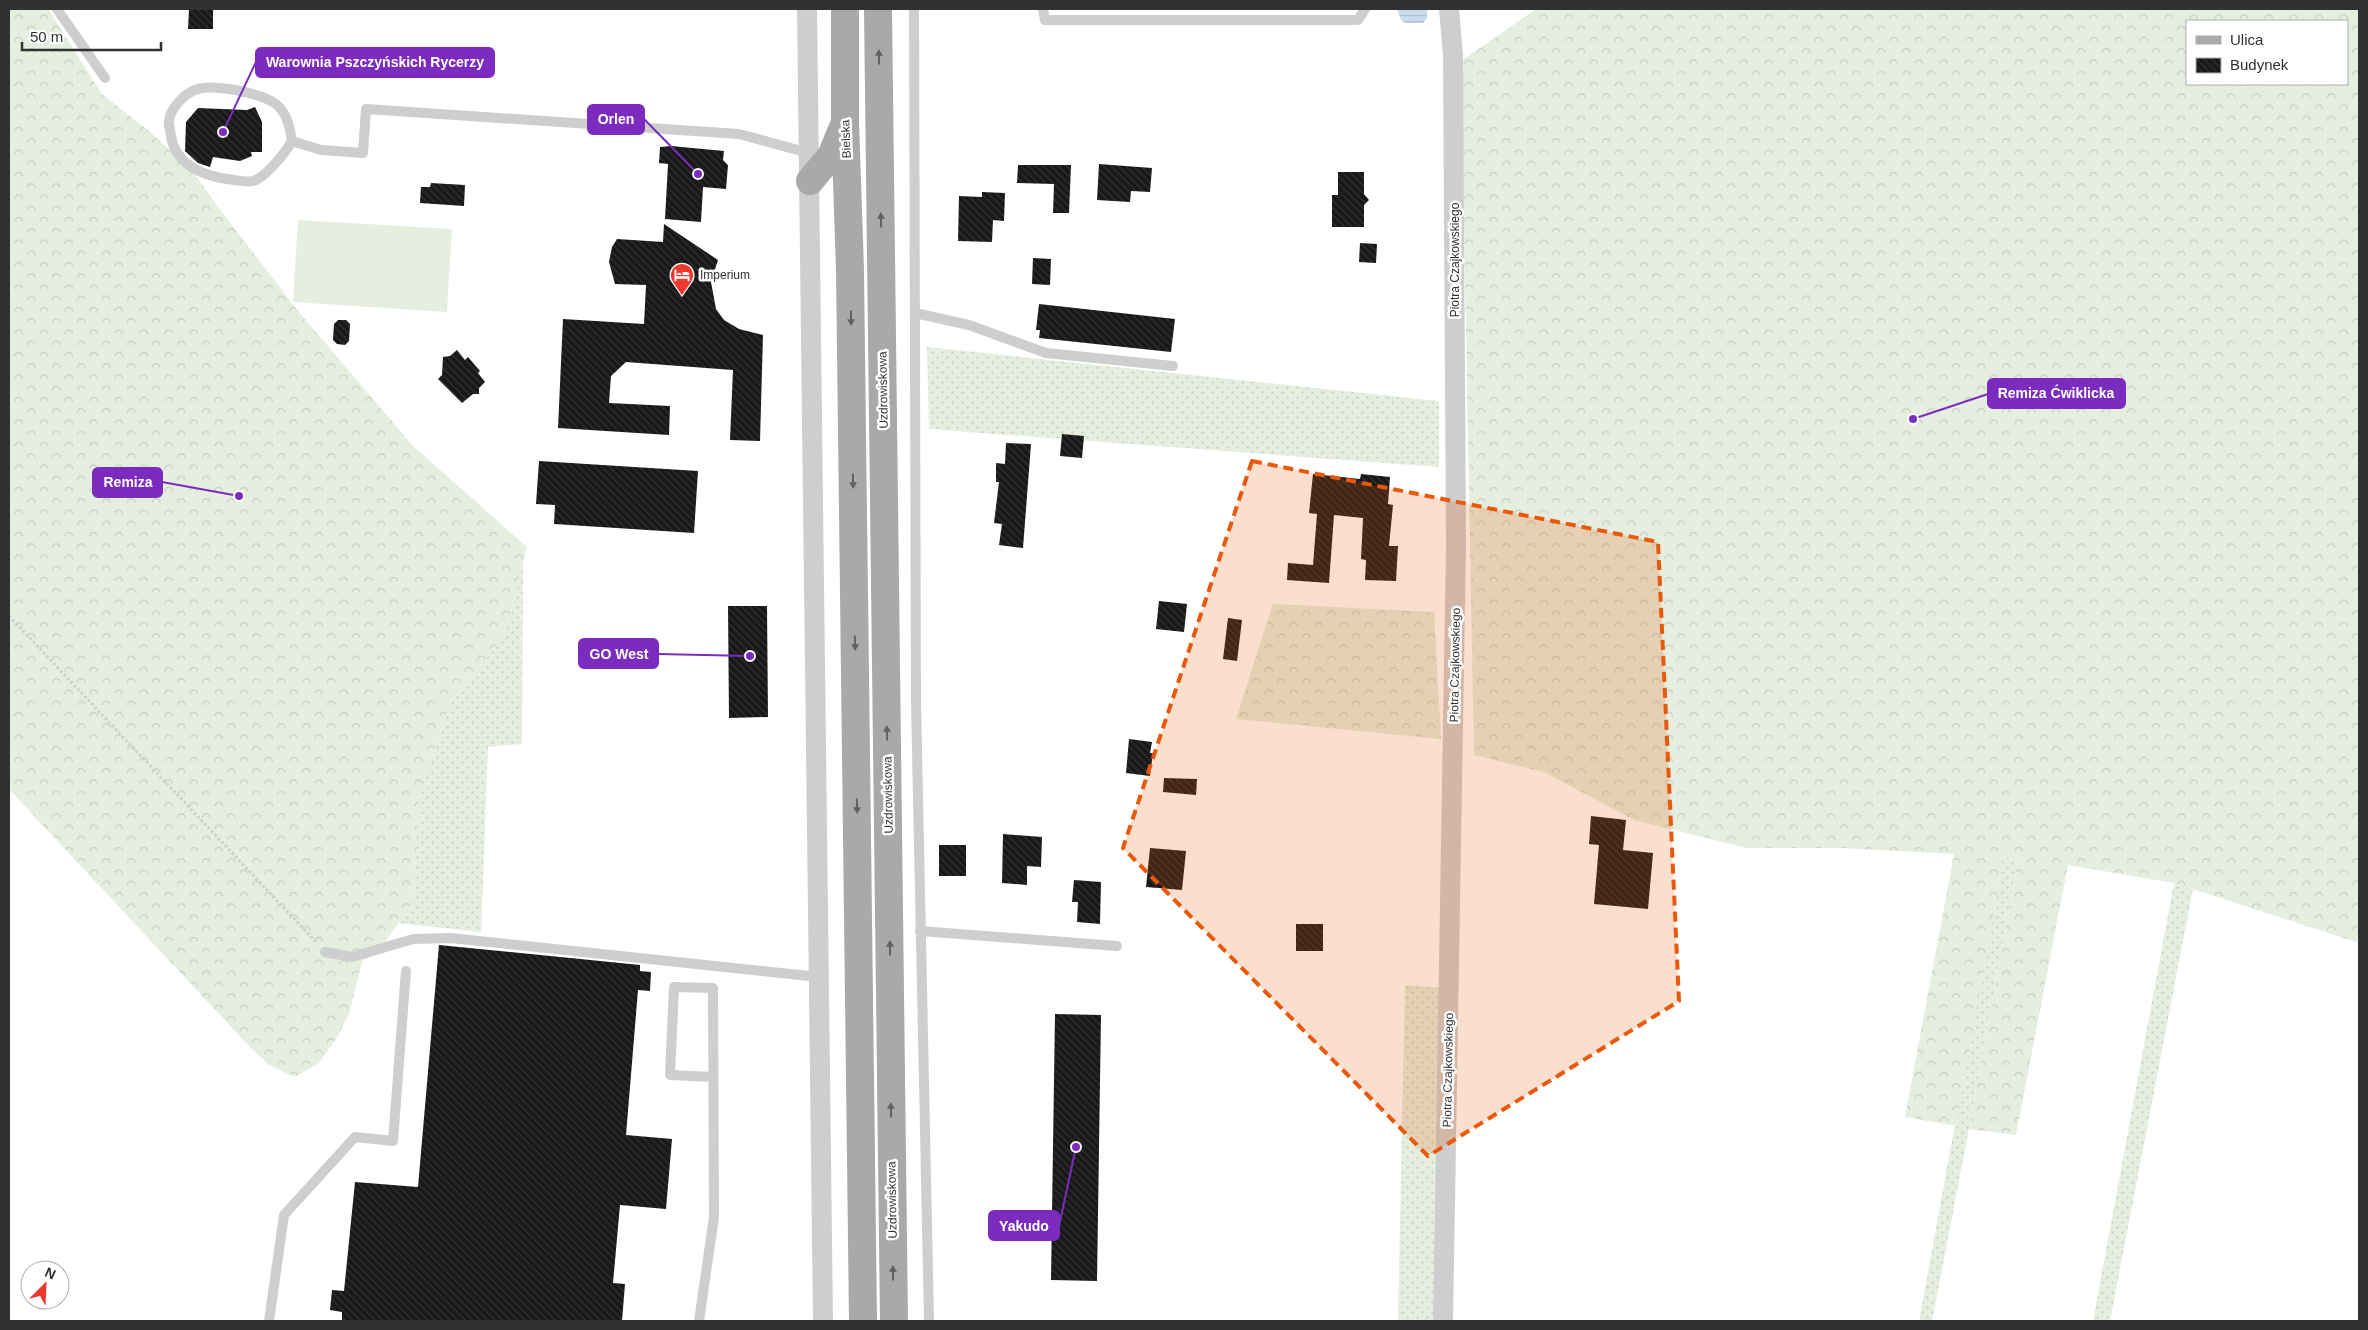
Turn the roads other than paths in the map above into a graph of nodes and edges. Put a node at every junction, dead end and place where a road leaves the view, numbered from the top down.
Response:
1 (57, 9) edge
2 (807, 9) edge
3 (845, 9) edge
4 (878, 9) edge
5 (914, 9) edge
6 (1043, 9) edge
7 (1365, 9) edge
8 (1449, 9) edge
9 (106, 78) dead end
10 (845, 121) junction
11 (292, 141) junction
12 (809, 153) junction
13 (810, 181) junction
14 (916, 313) junction
15 (1173, 366) dead end
16 (920, 931) junction
17 (1117, 946) dead end
18 (325, 952) road end
19 (406, 971) dead end
20 (819, 977) junction
21 (713, 1077) junction
22 (269, 1321) edge
23 (699, 1321) edge
24 (823, 1321) edge
25 (862, 1321) edge
26 (894, 1321) edge
27 (929, 1321) edge
28 (1443, 1321) edge

1 - 9 lane
2 - 12 street
3 - 10 main road, Bielska
26 -> 4 main road, Uzdrowiskowa
5 - 14 lane
6 - 7 lane
8 - 28 street, Piotra Czajkowskiego
10 - 13 main road
10 -> 25 main road, Bielska
11 - 11 lane
11 - 12 lane
12 - 13 street
13 - 20 street
14 - 15 lane
14 - 16 lane
16 - 17 lane
16 - 27 lane
18 - 20 lane
19 - 22 lane
20 - 24 street
21 - 21 lane
21 - 23 lane

